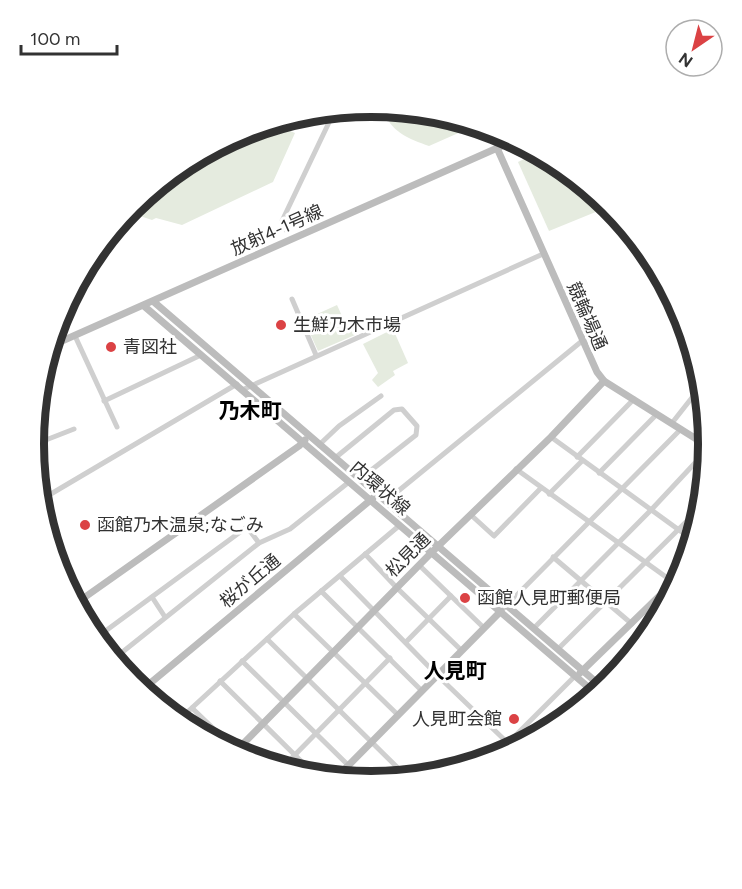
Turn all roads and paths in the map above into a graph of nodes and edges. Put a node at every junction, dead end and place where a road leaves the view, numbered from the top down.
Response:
1 (330, 120) edge
2 (503, 145) edge
3 (497, 148) junction
4 (286, 230) dead end
5 (543, 254) junction
6 (292, 299) dead end
7 (154, 302) junction
8 (144, 306) junction
9 (75, 336) junction
10 (582, 341) junction
11 (60, 342) edge
12 (201, 355) junction
13 (316, 355) junction
14 (604, 381) junction
15 (251, 386) junction
16 (240, 387) junction
17 (695, 394) edge
18 (381, 396) dead end
19 (634, 399) junction
20 (104, 401) junction
21 (657, 414) junction
22 (672, 423) junction
23 (117, 427) dead end
24 (74, 429) dead end
25 (681, 429) junction
26 (309, 436) junction
27 (551, 437) junction
28 (45, 440) edge
29 (698, 441) edge
30 (303, 442) junction
31 (320, 445) junction
32 (335, 458) junction
33 (579, 459) junction
34 (698, 459) edge
35 (516, 469) junction
36 (599, 473) junction
37 (360, 479) junction
38 (350, 482) junction
39 (541, 488) junction
40 (621, 488) junction
41 (377, 494) junction
42 (549, 494) junction
43 (48, 496) edge
44 (371, 500) junction
45 (386, 501) junction
46 (652, 509) junction
47 (471, 514) junction
48 (690, 518) edge
49 (589, 522) junction
50 (400, 525) junction
51 (679, 529) junction
52 (685, 534) edge
53 (618, 542) junction
54 (259, 543) junction
55 (438, 546) junction
56 (432, 552) junction
57 (365, 554) junction
58 (553, 557) junction
59 (645, 561) junction
60 (419, 566) junction
61 (340, 576) junction
62 (670, 578) edge
63 (580, 580) junction
64 (397, 588) junction
65 (321, 591) junction
66 (662, 595) edge
67 (451, 596) junction
68 (152, 597) junction
69 (82, 599) edge
70 (605, 601) junction
71 (507, 605) junction
72 (374, 611) junction
73 (501, 611) junction
74 (294, 614) junction
75 (165, 617) junction
76 (429, 619) junction
77 (632, 624) junction
78 (359, 627) junction
79 (484, 628) junction
80 (534, 628) junction
81 (103, 633) edge
82 (267, 639) junction
83 (406, 642) junction
84 (461, 650) junction
85 (558, 650) junction
86 (334, 652) junction
87 (120, 654) edge
88 (390, 658) junction
89 (242, 661) junction
90 (583, 671) junction
91 (437, 675) junction
92 (576, 676) junction
93 (307, 679) junction
94 (220, 681) junction
95 (596, 682) edge
96 (366, 683) junction
97 (148, 684) edge
98 (590, 688) edge
99 (422, 691) junction
100 (285, 703) junction
101 (192, 708) junction
102 (339, 710) junction
103 (185, 714) edge
104 (398, 715) junction
105 (264, 724) junction
106 (218, 734) edge
107 (316, 734) junction
108 (511, 740) edge
109 (371, 742) junction
110 (507, 742) edge
111 (243, 745) edge
112 (295, 755) junction
113 (288, 762) edge
114 (348, 765) junction
115 (306, 766) edge
116 (343, 770) edge
117 (400, 770) edge

1 - 4 street
2 - 3 street, 放射4-1号線
3 - 5 street, 競輪場通
3 - 7 street, 放射4-1号線
5 - 10 street, 競輪場通
5 - 13 street
6 - 13 street
7 - 8 street, 放射4-1号線
7 - 15 street, 内環状線
8 - 9 street, 放射4-1号線
8 - 12 street, 内環状線
9 - 11 street, 放射4-1号線
9 - 20 street
10 - 14 street, 競輪場通
10 - 45 street
12 - 16 street, 内環状線
12 - 20 street
13 - 15 street
14 - 19 street, 競輪場通
14 - 27 street, 松見通
15 - 16 street
15 - 26 street, 内環状線
16 - 30 street, 内環状線
16 - 43 street
17 - 22 street
18 - 31 street
19 - 21 street, 競輪場通
19 - 33 street
20 - 23 street
21 - 22 street, 競輪場通
21 - 36 street
22 - 25 street, 競輪場通
24 - 28 street
25 - 29 street, 競輪場通
25 - 40 street
26 - 30 street
26 - 31 street, 内環状線
27 - 33 street
27 - 35 street, 松見通
30 - 38 street, 内環状線
30 - 69 street
31 - 32 street, 内環状線
32 - 37 street, 内環状線
32 - 37 street
33 - 36 street
33 - 42 street
34 - 46 street
35 - 39 street
35 - 47 street, 松見通
36 - 40 street
37 - 41 street, 内環状線
38 - 44 street, 内環状線
38 - 54 street
39 - 42 street
39 - 47 street
40 - 46 street
40 - 49 street
41 - 44 street, 桜が丘通
41 - 45 street, 内環状線
42 - 49 street
44 - 50 street, 内環状線
44 - 97 street, 桜が丘通
45 - 55 street, 内環状線
46 - 51 street
46 - 53 street
47 - 55 street, 松見通
48 - 51 street
49 - 53 street
49 - 58 street
50 - 56 street, 内環状線
50 - 57 street
51 - 52 street
51 - 59 street
53 - 59 street
53 - 63 street
54 - 68 street
54 - 75 street
55 - 56 street, 松見通
55 - 71 street, 内環状線
56 - 60 street, 松見通
56 - 73 street, 内環状線
57 - 61 street
57 - 64 street
58 - 63 street
58 - 71 street
59 - 62 street
59 - 70 street
60 - 64 street, 松見通
60 - 67 street
61 - 65 street
61 - 72 street
63 - 70 street
63 - 80 street
64 - 72 street, 松見通
64 - 76 street
65 - 74 street
65 - 78 street
66 - 77 street
67 - 76 street
67 - 79 street
68 - 75 street
68 - 81 street
70 - 77 street
70 - 85 street
71 - 73 street
71 - 80 street, 内環状線
72 - 78 street, 松見通
72 - 83 street
73 - 79 street
73 - 92 street, 内環状線
74 - 82 street
74 - 86 street
75 - 87 street
76 - 83 street
76 - 84 street
77 - 90 street
78 - 86 street, 松見通
78 - 88 street
79 - 84 street
80 - 85 street, 内環状線
82 - 89 street
82 - 93 street
83 - 91 street
84 - 91 street
85 - 90 street, 内環状線
86 - 93 street, 松見通
86 - 96 street
88 - 96 street
88 - 99 street
89 - 94 street
89 - 100 street
90 - 92 street
90 - 95 street, 内環状線
91 - 99 street
91 - 110 street
92 - 98 street, 内環状線
92 - 108 street
93 - 100 street, 松見通
93 - 102 street
94 - 101 street
94 - 105 street
96 - 102 street
96 - 104 street
99 - 104 street
100 - 105 street, 松見通
100 - 107 street
101 - 103 street
101 - 106 street
102 - 107 street
102 - 109 street
104 - 109 street
105 - 111 street, 松見通
105 - 112 street
107 - 112 street
107 - 114 street
109 - 114 street
109 - 117 street
112 - 113 street
112 - 115 street
114 - 116 street

